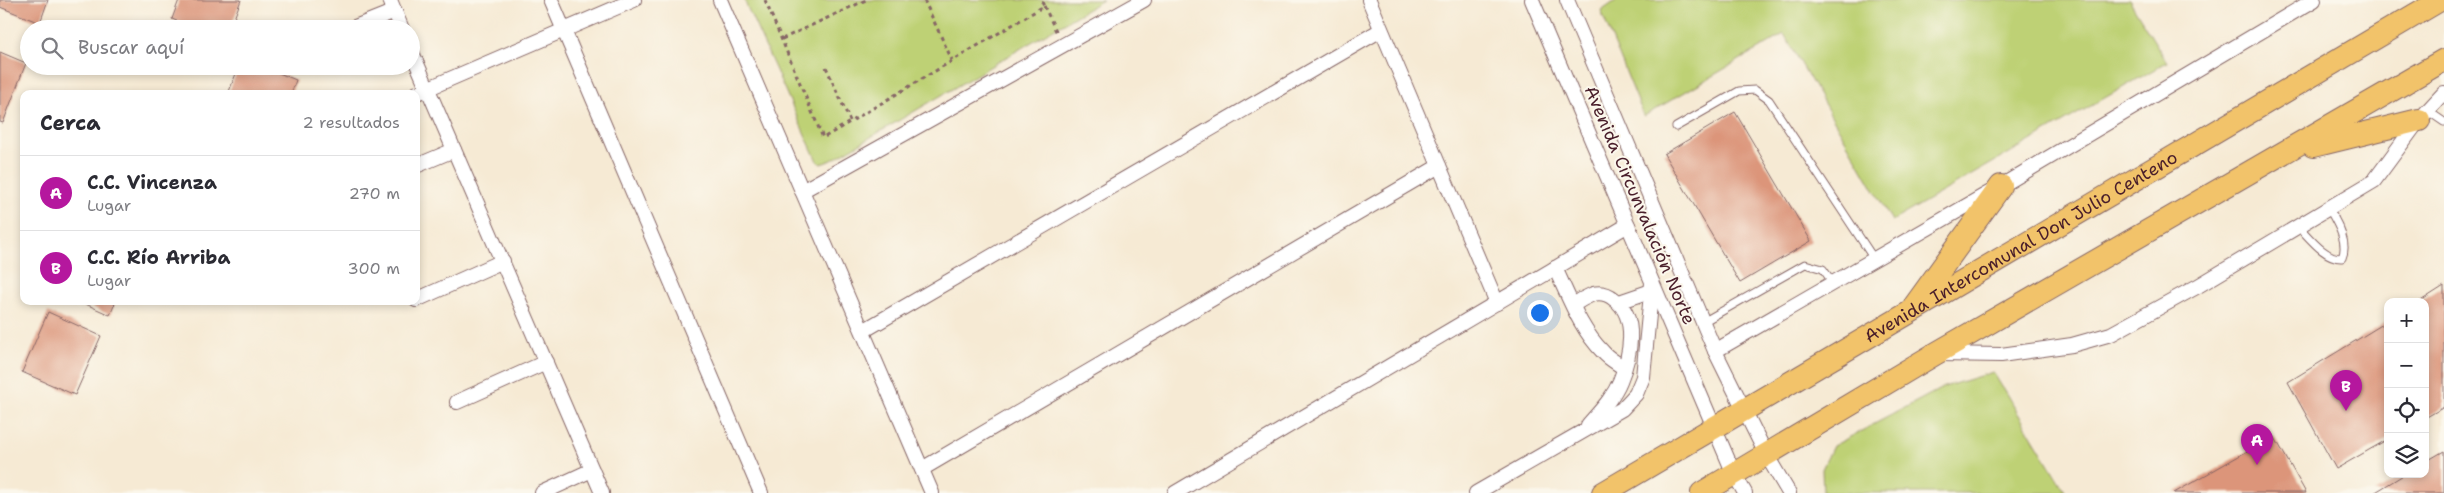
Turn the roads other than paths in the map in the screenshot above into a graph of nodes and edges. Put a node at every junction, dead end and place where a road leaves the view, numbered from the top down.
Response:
1 (551, 0) edge
2 (634, 0) edge
3 (720, 0) edge
4 (1144, 0) edge
5 (1369, 0) edge
6 (1532, 0) edge
7 (1567, 0) edge
8 (2314, 0) edge
9 (2440, 0) edge
10 (392, 5) edge
11 (366, 20) edge
12 (398, 20) edge
13 (564, 30) junction
14 (1381, 30) junction
15 (2444, 60) edge
16 (418, 75) edge
17 (422, 91) edge
18 (2444, 93) edge
19 (2423, 115) junction
20 (2444, 122) edge
21 (1676, 127) dead end
22 (454, 150) junction
23 (2290, 151) junction
24 (420, 164) edge
25 (1438, 166) junction
26 (2001, 186) junction
27 (802, 191) junction
28 (2329, 209) junction
29 (1628, 225) junction
30 (2298, 226) junction
31 (1874, 260) junction
32 (502, 261) junction
33 (1555, 268) junction
34 (1833, 283) junction
35 (1652, 285) junction
36 (420, 298) edge
37 (1618, 302) junction
38 (1497, 303) junction
39 (1573, 306) junction
40 (1910, 312) junction
41 (1703, 322) junction
42 (863, 331) junction
43 (1715, 351) junction
44 (1935, 354) junction
45 (546, 362) junction
46 (1624, 368) junction
47 (457, 402) dead end
48 (1744, 408) junction
49 (1714, 426) junction
50 (1581, 433) junction
51 (1767, 456) junction
52 (922, 469) junction
53 (592, 470) junction
54 (1740, 484) edge
55 (542, 493) edge
56 (602, 493) edge
57 (761, 493) edge
58 (932, 493) edge
59 (1175, 493) edge
60 (1476, 493) edge
61 (1603, 493) edge
62 (1702, 493) edge
63 (1789, 493) edge

1 - 13 street
2 - 13 street
3 - 27 street
4 - 27 street
5 - 14 street
6 - 29 street, Avenida Circunvalación Norte
7 - 41 street, Avenida Circunvalación Norte
8 - 26 street
9 - 40 main road, Avenida Intercomunal Don Julio Centeno
10 - 11 street
10 - 12 street
13 - 17 street
13 - 57 street
14 - 25 street
14 - 42 street
15 - 23 main road
16 - 17 street
17 - 22 street
18 - 19 street
19 - 20 lane
19 - 23 main road
19 - 28 street
21 - 31 lane
22 - 24 street
22 - 32 street
23 - 44 main road
25 - 38 street
25 - 52 street
26 - 31 street
26 - 40 main road
27 - 42 street
28 - 30 street
28 - 30 lane
29 - 33 street
29 - 35 street, Avenida Circunvalación Norte
30 - 44 street
31 - 34 street
32 - 36 street
32 - 45 street
33 - 38 street
33 - 39 street
34 - 41 lane
34 - 43 street
35 - 37 street
35 - 49 street, Avenida Circunvalación Norte
35 - 50 street
37 - 39 street
37 - 46 street
38 - 59 street
39 - 46 street
40 - 48 main road, Avenida Intercomunal Don Julio Centeno
41 - 43 street, Avenida Circunvalación Norte
42 - 52 street
43 - 48 street, Avenida Circunvalación Norte
44 - 51 main road
45 - 47 street
45 - 53 street
46 - 50 street
48 - 49 main road, Avenida Intercomunal Don Julio Centeno
48 - 51 street, Avenida Circunvalación Norte
49 - 54 street, Avenida Circunvalación Norte
49 - 61 main road, Avenida Intercomunal Don Julio Centeno
50 - 60 street
51 - 54 main road
51 - 63 street, Avenida Circunvalación Norte
52 - 58 street
53 - 55 street
53 - 56 street
54 - 62 main road

